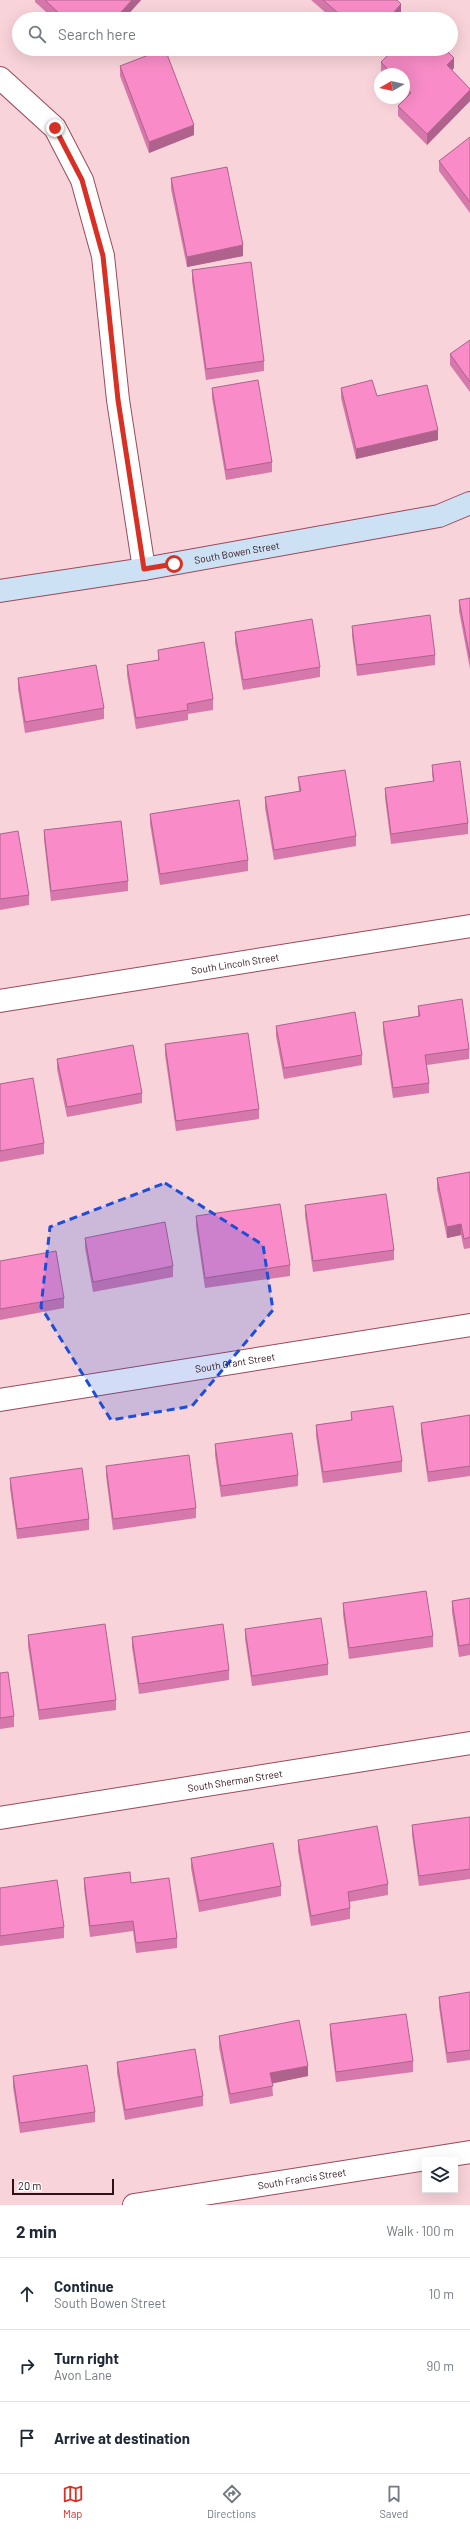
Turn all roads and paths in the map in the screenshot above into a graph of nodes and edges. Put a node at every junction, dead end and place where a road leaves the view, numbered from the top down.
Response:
1 (0, 78) edge
2 (470, 503) edge
3 (144, 569) junction
4 (0, 591) edge
5 (470, 926) edge
6 (0, 1001) edge
7 (470, 1325) edge
8 (0, 1400) edge
9 (470, 1744) edge
10 (0, 1818) edge
11 (470, 2152) edge
12 (134, 2205) edge

1 - 3 street
2 - 3 street, South Bowen Street
3 - 4 street, South Bowen Street
5 - 6 street, South Lincoln Street
7 - 8 street, South Grant Street
9 - 10 street, South Sherman Street
11 - 12 street, South Francis Street

